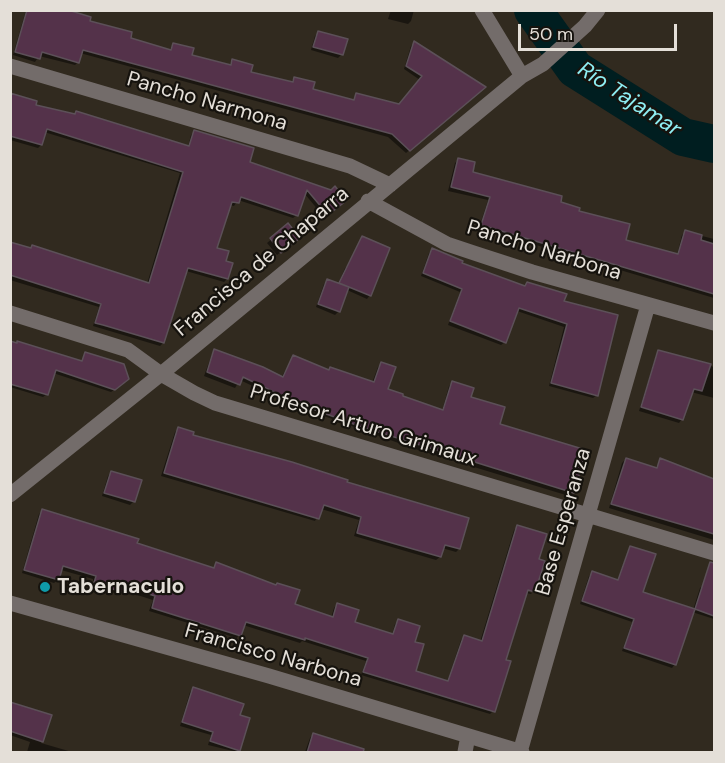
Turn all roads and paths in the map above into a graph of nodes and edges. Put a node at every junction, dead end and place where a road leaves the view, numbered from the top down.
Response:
1 (482, 10) edge
2 (598, 10) edge
3 (10, 66) edge
4 (522, 76) junction
5 (390, 185) junction
6 (368, 201) junction
7 (648, 305) junction
8 (10, 314) edge
9 (714, 324) edge
10 (161, 374) junction
11 (10, 495) edge
12 (588, 516) junction
13 (714, 553) edge
14 (10, 603) edge
15 (468, 736) junction
16 (521, 752) edge
17 (465, 753) edge

1 - 4 street
2 - 4 street, Francisca de Chaparra
3 - 5 street, Pancho Narmona
4 - 5 street, Francisca de Chaparra
5 - 6 street, Francisca de Chaparra
6 - 7 street, Pancho Narbona
6 - 10 street, Francisca de Chaparra
7 - 9 street, Pancho Narbona
7 - 12 street, Base Esperanza
8 - 10 street, Profesor Arturo Grimaux
10 - 11 street, Francisca de Chaparra
10 - 12 street, Profesor Arturo Grimaux
12 - 13 street, Profesor Arturo Grimaux
12 - 16 street, Base Esperanza
14 - 15 street, Francisco Narbona
15 - 16 street, Francisco Narbona
15 - 17 street

